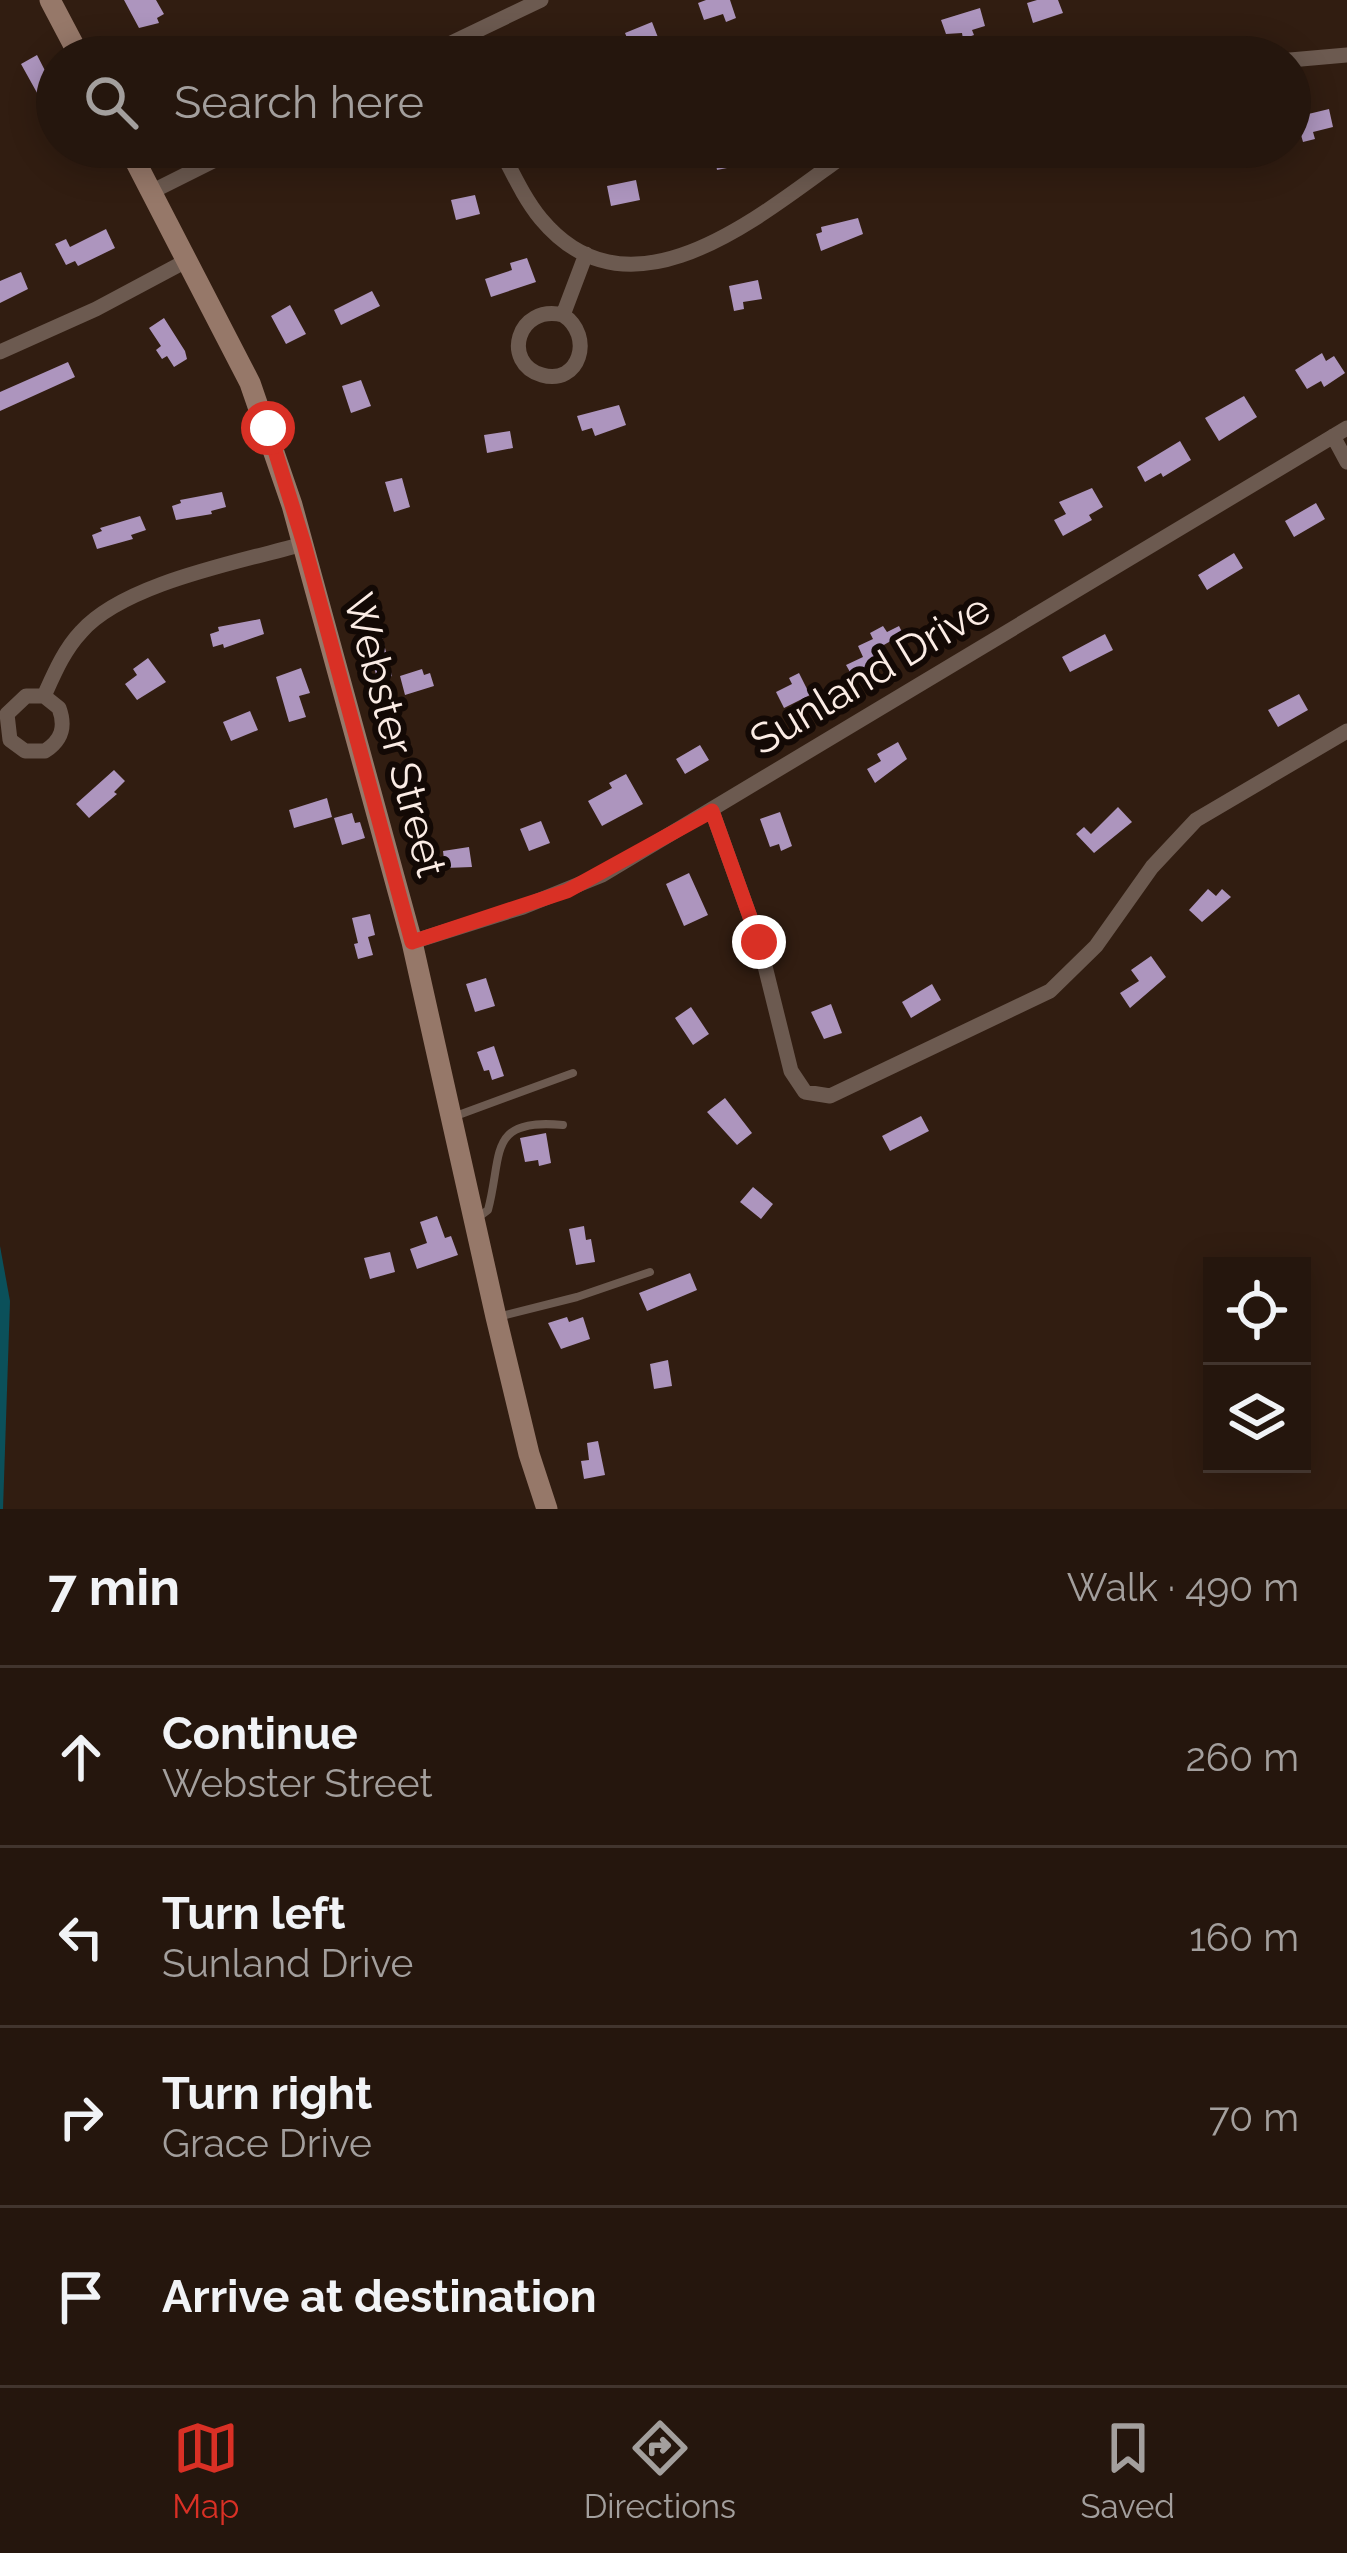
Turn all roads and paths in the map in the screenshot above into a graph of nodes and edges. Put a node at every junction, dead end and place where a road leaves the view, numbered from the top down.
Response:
1 (50, 0) edge
2 (541, 0) edge
3 (69, 36) edge
4 (477, 36) edge
5 (1347, 55) edge
6 (1311, 58) edge
7 (139, 168) edge
8 (199, 168) edge
9 (511, 168) edge
10 (826, 168) edge
11 (151, 192) junction
12 (586, 254) junction
13 (188, 260) junction
14 (562, 315) junction
15 (0, 352) edge
16 (1340, 432) edge
17 (1347, 462) edge
18 (304, 544) junction
19 (44, 696) dead end
20 (1347, 731) edge
21 (712, 811) junction
22 (412, 942) junction
23 (573, 1073) dead end
24 (452, 1118) junction
25 (563, 1125) dead end
26 (475, 1220) junction
27 (650, 1271) dead end
28 (496, 1317) junction
29 (547, 1509) edge

1 - 3 main road
2 - 4 street
5 - 6 street
7 - 11 main road, Webster Street
8 - 11 street
9 - 12 street
10 - 12 street
11 - 13 main road, Webster Street
12 - 14 street
13 - 15 street
13 - 18 main road, Webster Street
14 - 14 street
16 - 17 street
16 - 21 street, Sunland Drive
18 - 19 street
18 - 22 main road, Webster Street
20 - 21 street
21 - 22 street, Sunland Drive
22 - 24 main road, Webster Street
23 - 24 lane
24 - 26 main road, Webster Street
25 - 26 lane
26 - 28 main road, Webster Street
27 - 28 lane
28 - 29 main road, Webster Street

